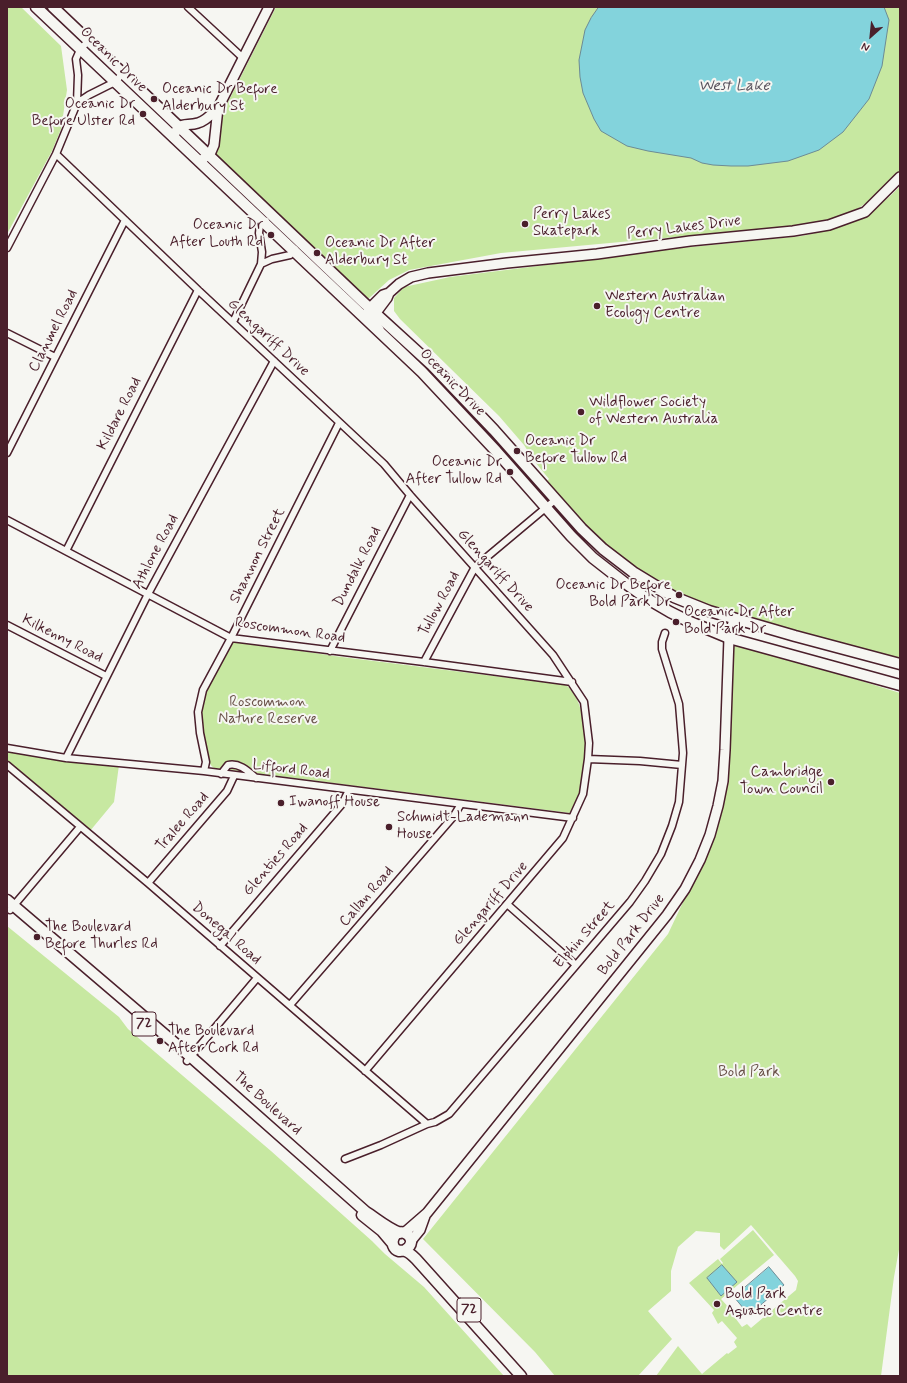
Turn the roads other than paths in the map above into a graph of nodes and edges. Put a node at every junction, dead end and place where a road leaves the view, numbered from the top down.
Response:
1 (36, 7) edge
2 (53, 7) edge
3 (188, 7) edge
4 (269, 7) edge
5 (88, 41) junction
6 (80, 50) junction
7 (243, 58) junction
8 (123, 74) junction
9 (114, 82) junction
10 (78, 103) junction
11 (218, 108) junction
12 (180, 127) junction
13 (174, 138) junction
14 (56, 154) junction
15 (208, 154) junction
16 (198, 161) junction
17 (900, 177) edge
18 (274, 216) junction
19 (125, 220) junction
20 (264, 222) junction
21 (298, 239) junction
22 (7, 248) edge
23 (294, 251) junction
24 (261, 264) junction
25 (198, 290) junction
26 (354, 309) junction
27 (372, 310) junction
28 (233, 322) junction
29 (7, 333) edge
30 (386, 339) junction
31 (55, 357) junction
32 (274, 361) junction
33 (339, 423) junction
34 (7, 453) edge
35 (410, 495) junction
36 (555, 500) junction
37 (545, 508) junction
38 (7, 520) edge
39 (66, 551) junction
40 (475, 567) junction
41 (148, 594) junction
42 (734, 619) junction
43 (7, 625) edge
44 (665, 633) dead end
45 (231, 638) junction
46 (729, 638) junction
47 (330, 651) junction
48 (424, 662) junction
49 (900, 664) edge
50 (106, 676) junction
51 (572, 682) junction
52 (900, 685) edge
53 (7, 748) edge
54 (66, 758) junction
55 (588, 759) junction
56 (7, 765) edge
57 (682, 765) junction
58 (204, 772) junction
59 (221, 774) junction
60 (234, 776) junction
61 (257, 779) junction
62 (349, 790) junction
63 (461, 804) junction
64 (573, 818) junction
65 (80, 827) junction
66 (148, 883) junction
67 (507, 904) junction
68 (9, 906) edge
69 (220, 946) junction
70 (576, 965) junction
71 (257, 978) junction
72 (290, 1005) junction
73 (189, 1059) junction
74 (365, 1071) junction
75 (427, 1124) junction
76 (345, 1159) dead end
77 (427, 1213) junction
78 (402, 1233) junction
79 (393, 1244) junction
80 (409, 1244) junction
81 (521, 1376) edge
82 (529, 1376) edge

1 - 6 main road, Oceanic Drive
2 - 5 main road, Oceanic Drive
3 - 7 street
4 - 7 street
5 - 6 street
5 - 8 main road, Oceanic Drive
6 - 9 main road, Oceanic Drive
6 - 10 street
7 - 11 street
8 - 9 street
8 - 12 main road, Oceanic Drive
9 - 10 street
9 - 13 main road, Oceanic Drive
10 - 14 street
11 - 12 street
11 - 15 street
12 - 13 street
12 - 15 main road, Oceanic Drive
13 - 16 main road, Oceanic Drive
14 - 19 street, Glengariff Drive
14 - 22 street
15 - 16 street
15 - 18 main road, Oceanic Drive
16 - 20 main road, Oceanic Drive
17 - 27 street, Perry Lakes Drive
18 - 20 street
18 - 21 main road, Oceanic Drive
19 - 25 street, Glengariff Drive
19 - 31 street, Clanmel Road
20 - 23 main road, Oceanic Drive
20 - 24 street
21 - 23 street
21 - 27 main road, Oceanic Drive
23 - 24 street
23 - 26 main road, Oceanic Drive
24 - 28 street
25 - 28 street, Glengariff Drive
25 - 39 street, Kildare Road
26 - 27 street
26 - 30 main road, Oceanic Drive
27 - 30 street
27 - 36 main road, Oceanic Drive
28 - 32 street, Glengariff Drive
29 - 31 street
30 - 37 main road, Oceanic Drive
31 - 34 street, Clanmel Road
32 - 33 street, Glengariff Drive
32 - 41 street, Athlone Road
33 - 35 street, Glengariff Drive
33 - 45 street, Shannon Street
35 - 40 street, Glengariff Drive
35 - 47 street, Dundalk Road
36 - 37 street, Tullow Road
36 - 42 main road, Oceanic Drive
37 - 40 street, Tullow Road
37 - 46 main road, Oceanic Drive
38 - 39 street, Roscommon Road
39 - 41 street, Roscommon Road
40 - 48 street, Tullow Road
40 - 51 street, Glengariff Drive
41 - 45 street, Roscommon Road
41 - 50 street, Athlone Road
42 - 46 street, Bold Park Drive
42 - 49 main road, Oceanic Drive
43 - 50 street, Kilkenny Road
44 - 57 street, Elphin Street
45 - 47 street, Roscommon Road
45 - 58 street, Shannon Street
46 - 52 main road, Oceanic Drive
46 - 77 street, Bold Park Drive
47 - 48 street, Roscommon Road
48 - 51 street, Roscommon Road
50 - 54 street, Athlone Road
51 - 55 street, Glengariff Drive
53 - 54 street, Lifford Road
54 - 58 street, Lifford Road
55 - 57 street
55 - 64 street, Glengariff Drive
56 - 65 street, Donegal Road
57 - 70 street, Elphin Street
58 - 59 street, Lifford Road
59 - 60 street, Lifford Road
59 - 61 street
60 - 61 street, Lifford Road
60 - 66 street, Tralee Road
61 - 62 street, Lifford Road
62 - 63 street, Lifford Road
62 - 69 street, Glenties Road
63 - 64 street, Lifford Road
63 - 72 street, Callan Road
64 - 67 street, Glengariff Drive
65 - 66 street, Donegal Road
65 - 68 street
66 - 69 street, Donegal Road
67 - 70 street
67 - 74 street, Glengariff Drive
68 - 73 main road, The Boulevard / 72
69 - 71 street, Donegal Road
70 - 75 street, Elphin Street
71 - 72 street, Donegal Road
71 - 73 street
72 - 74 street, Donegal Road
73 - 78 main road, The Boulevard / 72
73 - 79 main road, The Boulevard / 72
74 - 75 street, Donegal Road
75 - 76 street, Elphin Street
77 - 78 street, Bold Park Drive
77 - 80 street, Bold Park Drive
78 - 79 main road
78 - 80 main road, The Boulevard / 72
79 - 80 main road, The Boulevard / 72
80 - 81 main road, The Boulevard / 72
80 - 82 main road, The Boulevard / 72

